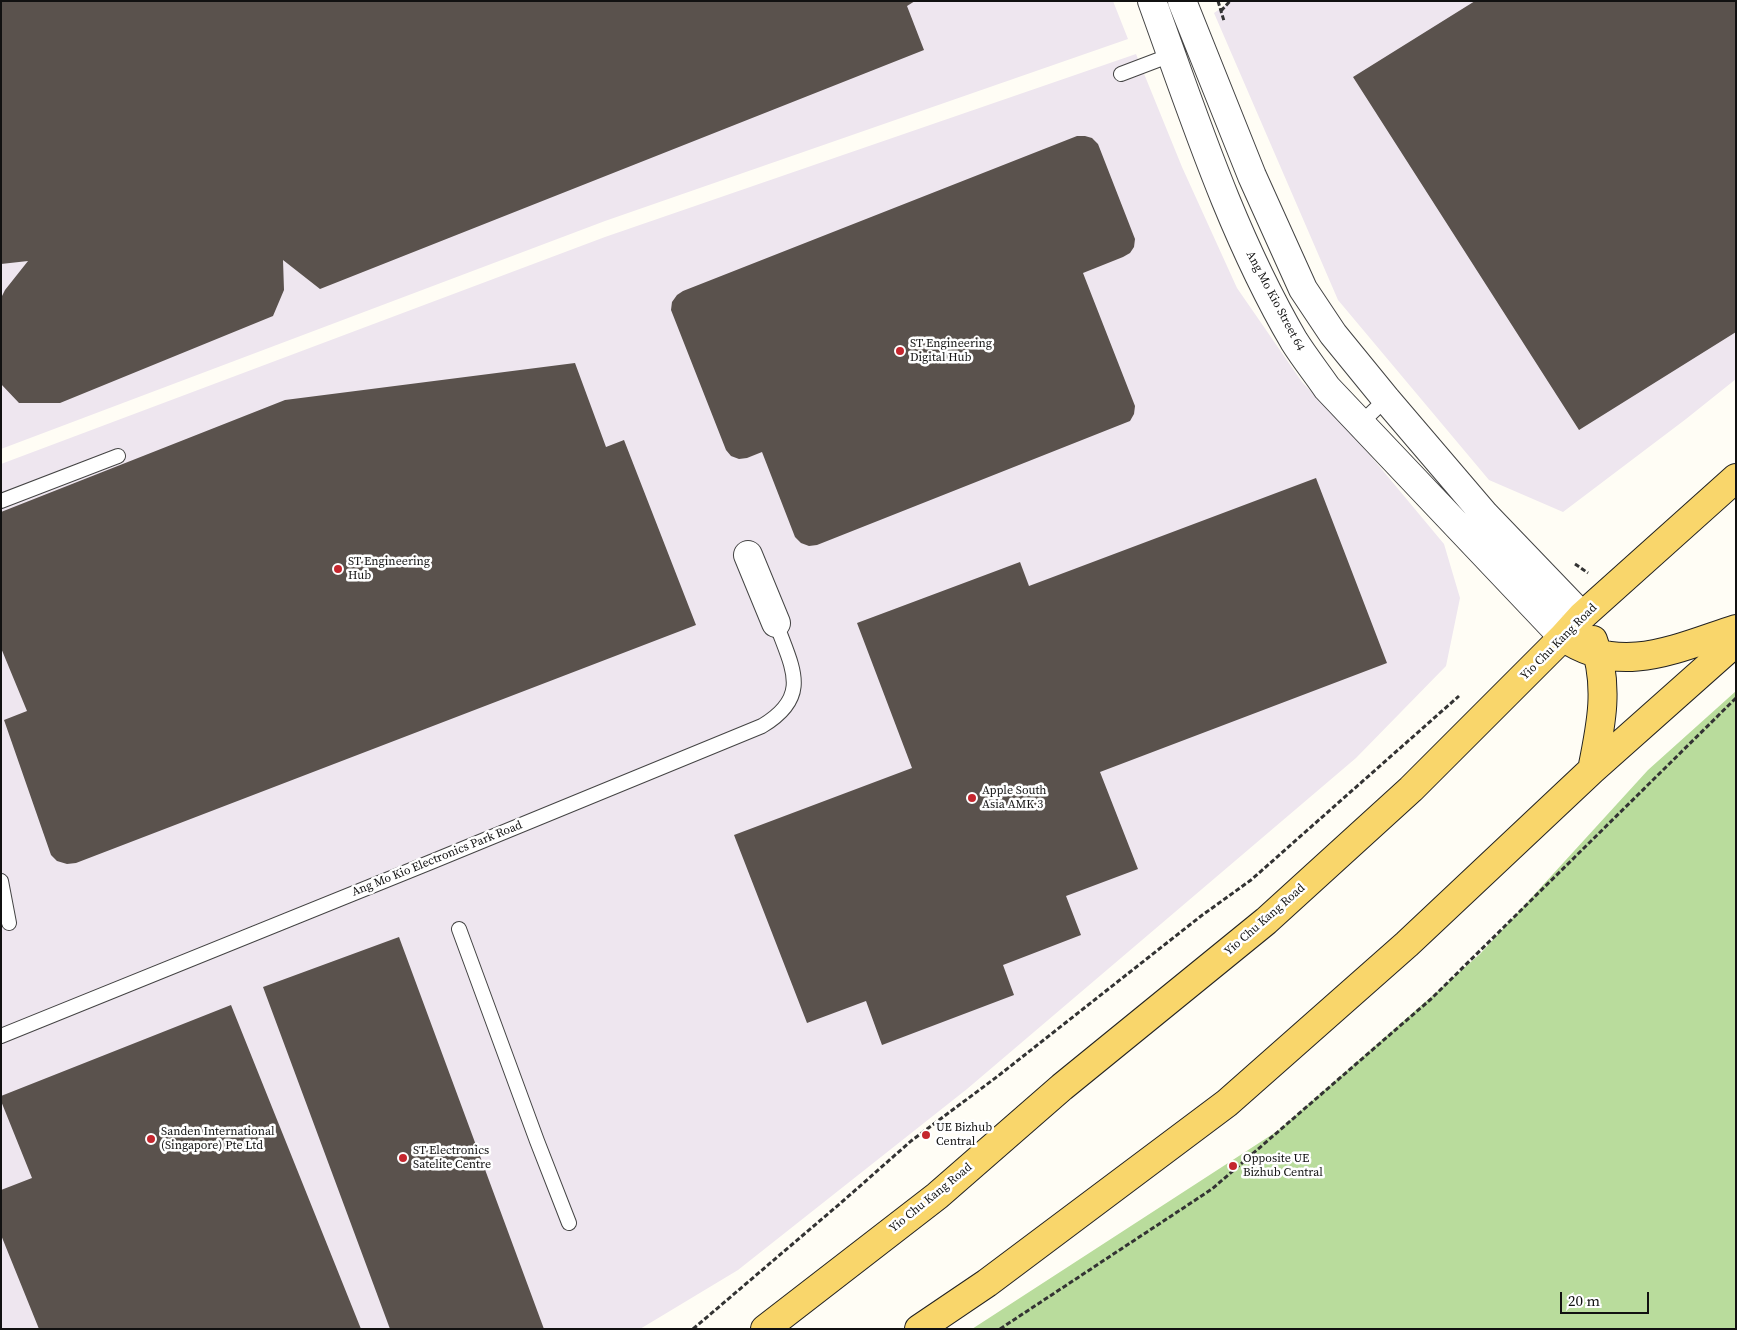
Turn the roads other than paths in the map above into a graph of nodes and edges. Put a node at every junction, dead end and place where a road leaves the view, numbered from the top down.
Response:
1 (1182, 1) edge
2 (1154, 2) edge
3 (1171, 55) junction
4 (1121, 74) dead end
5 (1288, 297) junction
6 (1386, 399) junction
7 (1361, 423) junction
8 (118, 456) dead end
9 (1736, 478) edge
10 (1, 501) edge
11 (748, 555) dead end
12 (1582, 616) junction
13 (776, 623) joint
14 (1736, 629) edge
15 (1563, 637) junction
16 (1736, 642) edge
17 (1598, 655) junction
18 (1592, 770) junction
19 (1, 881) edge
20 (9, 924) dead end
21 (459, 929) dead end
22 (1, 1036) edge
23 (569, 1223) dead end
24 (765, 1329) edge
25 (919, 1329) edge

1 - 5 street, Ang Mo Kio Street 64
2 - 3 street, Ang Mo Kio Street 64
3 - 4 lane
3 - 5 street, Ang Mo Kio Street 64
5 - 6 street, Ang Mo Kio Street 64
5 - 7 street, Ang Mo Kio Street 64
6 - 7 lane
6 - 12 street, Ang Mo Kio Street 64
7 - 15 street, Ang Mo Kio Street 64
8 - 10 lane
9 - 12 main road, Yio Chu Kang Road
11 - 13 street
12 - 15 main road, Yio Chu Kang Road
12 - 17 main road
13 - 22 lane, Ang Mo Kio Electronics Park Road
14 - 17 main road
15 - 17 main road
15 - 24 main road, Yio Chu Kang Road
16 - 18 main road
17 - 18 main road
18 - 25 main road
19 - 20 lane
21 - 23 lane

